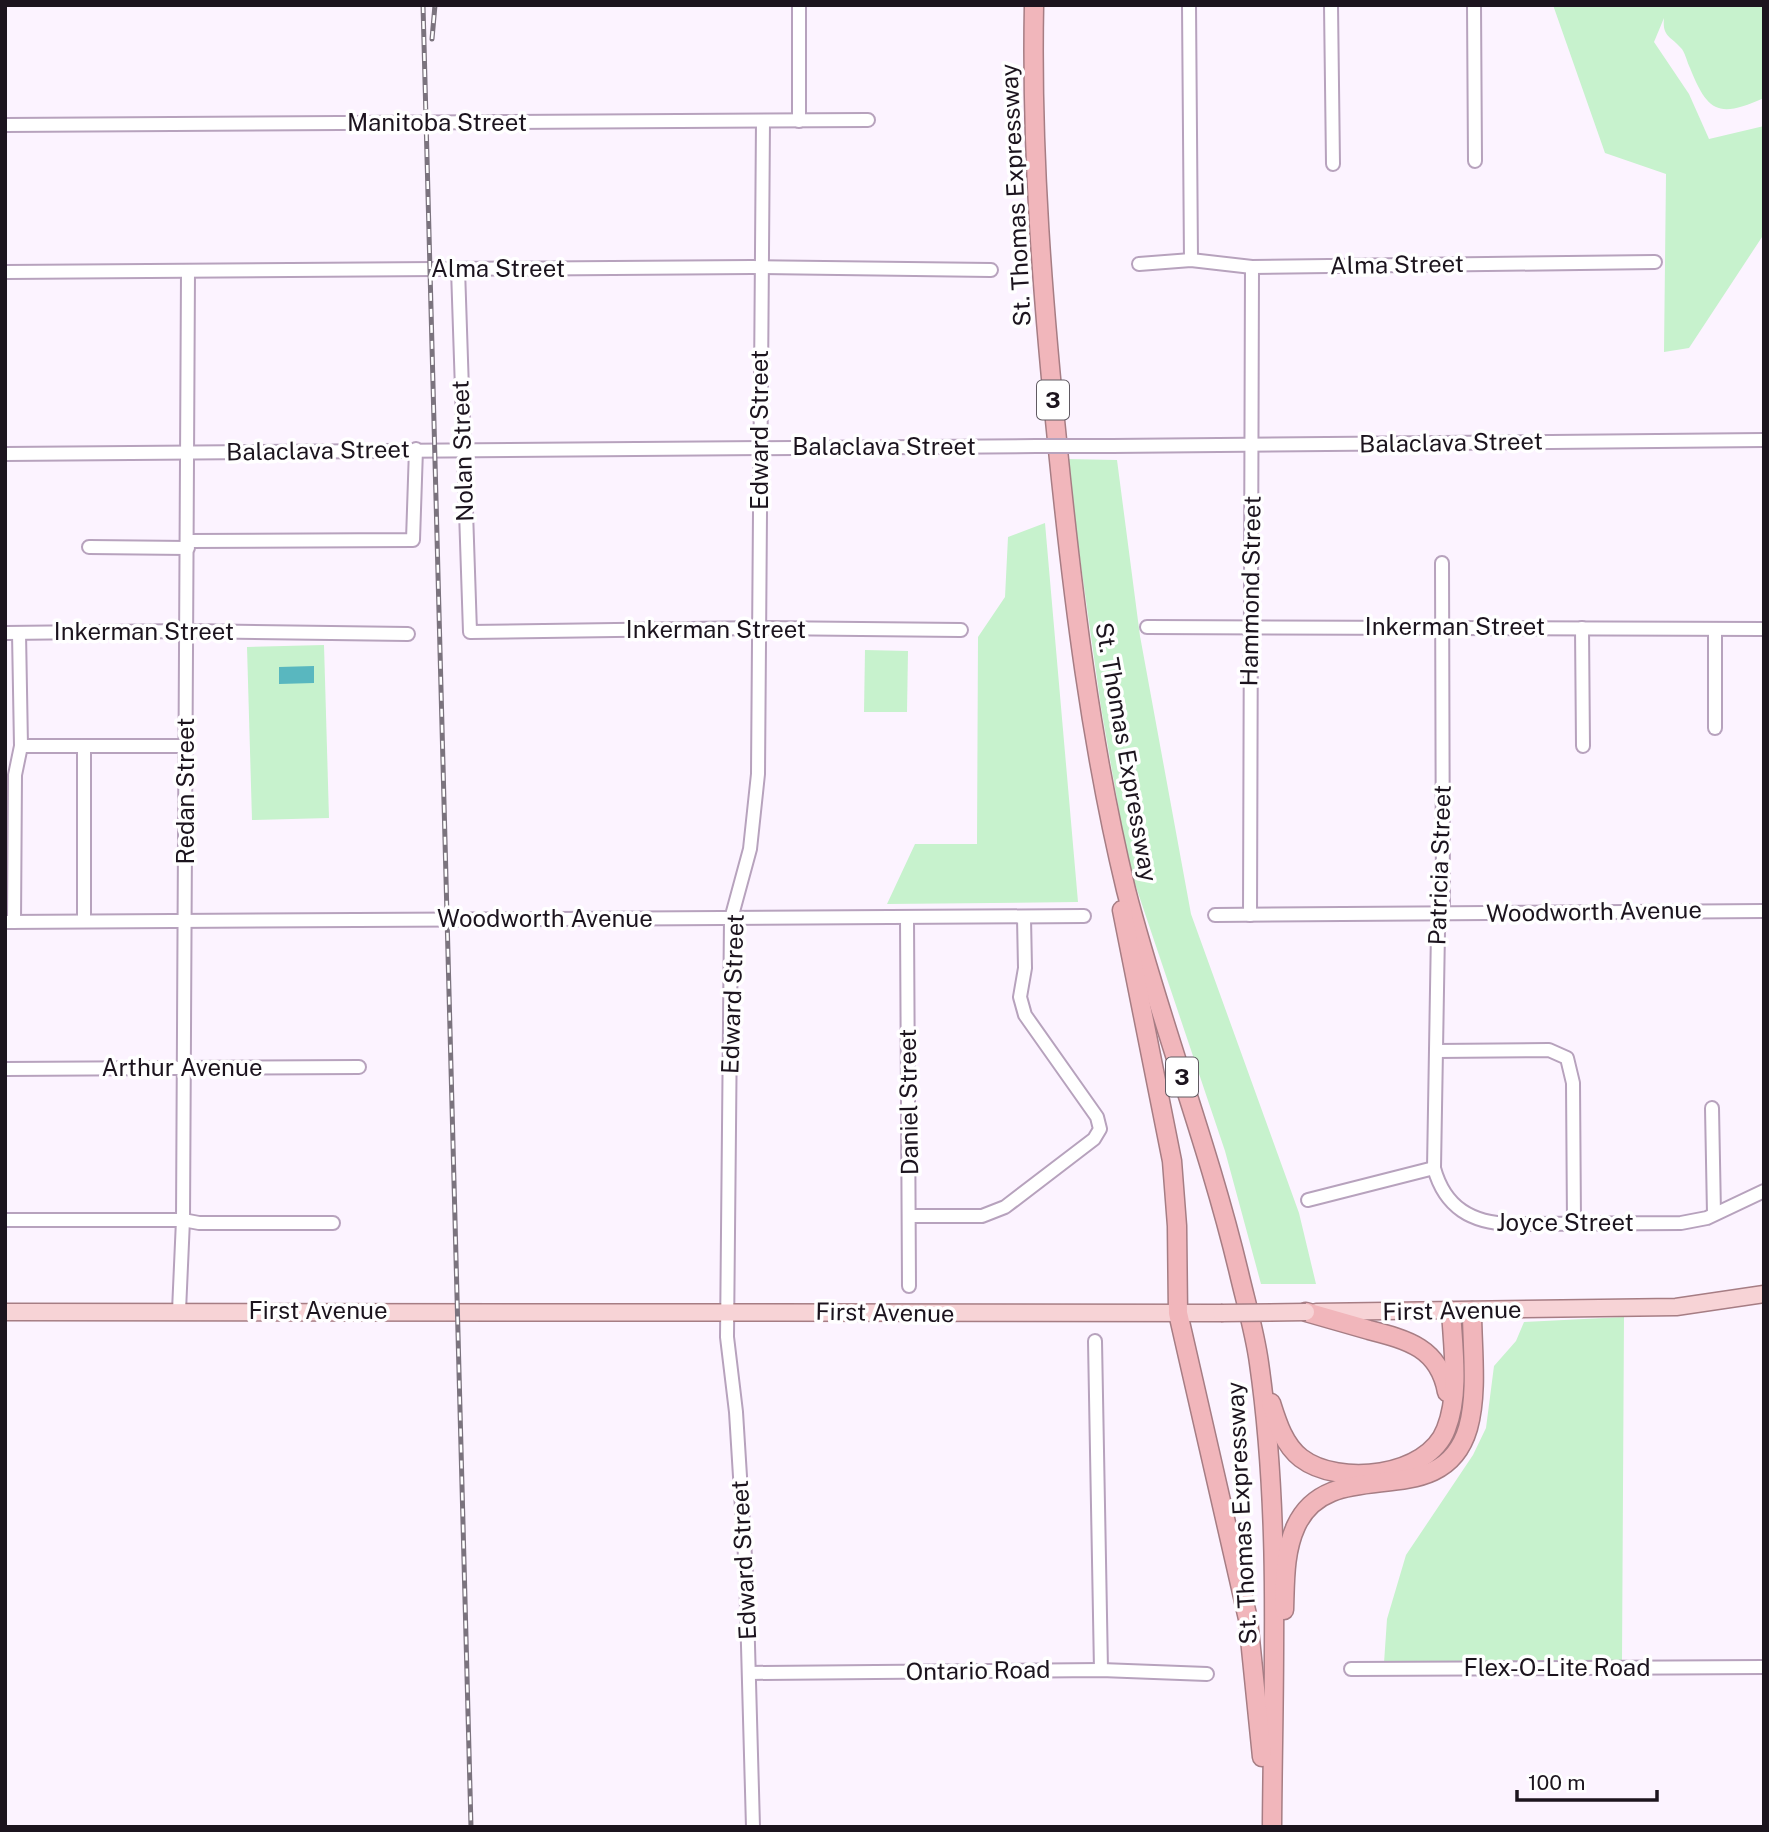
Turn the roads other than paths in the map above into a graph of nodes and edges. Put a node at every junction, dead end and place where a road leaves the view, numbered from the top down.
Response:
1 (799, 5) edge
2 (1034, 5) edge
3 (1189, 5) edge
4 (1331, 5) edge
5 (1474, 5) edge
6 (868, 120) dead end
7 (763, 121) junction
8 (799, 121) junction
9 (5, 125) edge
10 (1475, 162) dead end
11 (1333, 164) dead end
12 (1191, 260) junction
13 (1655, 262) dead end
14 (1139, 264) dead end
15 (1252, 267) junction
16 (762, 268) junction
17 (458, 269) junction
18 (991, 270) dead end
19 (188, 271) junction
20 (5, 272) edge
21 (1764, 440) edge
22 (1253, 445) junction
23 (760, 448) junction
24 (416, 449) junction
25 (462, 449) junction
26 (188, 452) junction
27 (5, 454) edge
28 (188, 544) junction
29 (89, 547) dead end
30 (1442, 563) dead end
31 (1442, 626) junction
32 (1147, 627) dead end
33 (1250, 627) junction
34 (759, 628) junction
35 (1583, 628) junction
36 (1715, 629) junction
37 (1764, 629) edge
38 (961, 630) dead end
39 (187, 631) junction
40 (470, 632) joint
41 (5, 634) edge
42 (19, 634) junction
43 (408, 634) dead end
44 (1715, 728) dead end
45 (21, 746) junction
46 (84, 746) junction
47 (186, 746) junction
48 (1583, 746) dead end
49 (1104, 791) junction
50 (1764, 911) edge
51 (1443, 914) junction
52 (1215, 915) dead end
53 (1250, 915) junction
54 (1084, 916) dead end
55 (907, 918) junction
56 (1024, 918) junction
57 (731, 919) junction
58 (186, 921) junction
59 (10, 922) edge
60 (84, 922) junction
61 (1436, 1051) junction
62 (359, 1067) dead end
63 (185, 1068) junction
64 (5, 1069) edge
65 (1712, 1108) dead end
66 (1434, 1168) junction
67 (1764, 1191) edge
68 (1308, 1200) dead end
69 (1714, 1214) junction
70 (910, 1216) junction
71 (5, 1220) edge
72 (183, 1220) junction
73 (333, 1223) dead end
74 (1574, 1223) junction
75 (909, 1286) dead end
76 (1764, 1294) edge
77 (179, 1311) junction
78 (1451, 1311) junction
79 (1472, 1311) junction
80 (5, 1312) edge
81 (728, 1312) junction
82 (1306, 1312) junction
83 (1178, 1313) junction
84 (1095, 1340) dead end
85 (1259, 1362) junction
86 (1448, 1421) junction
87 (1764, 1667) edge
88 (1351, 1669) dead end
89 (1101, 1670) junction
90 (749, 1673) junction
91 (1207, 1674) dead end
92 (1273, 1749) junction
93 (753, 1827) edge
94 (1265, 1827) edge
95 (1272, 1827) edge

1 - 8 street
2 - 49 highway, St. Thomas Expressway / 3
3 - 12 street
4 - 11 street
5 - 10 street
6 - 8 street, Manitoba Street
7 - 8 street, Manitoba Street
7 - 9 street, Manitoba Street
7 - 16 street, Edward Street
12 - 14 street, Alma Street
12 - 15 street, Alma Street
13 - 15 street, Alma Street
15 - 22 street, Hammond Street
16 - 17 street, Alma Street
16 - 18 street, Alma Street
16 - 23 street, Edward Street
17 - 19 street, Alma Street
17 - 25 street, Nolan Street
19 - 20 street, Alma Street
19 - 26 street, Redan Street
21 - 22 street, Balaclava Street
22 - 23 street, Balaclava Street, bridge
22 - 33 street, Hammond Street
23 - 25 street, Balaclava Street
23 - 34 street, Edward Street
24 - 25 street, Balaclava Street
24 - 26 street, Balaclava Street
24 - 28 street
25 - 40 street, Nolan Street
26 - 27 street, Balaclava Street
26 - 28 street, Redan Street
28 - 29 street
28 - 39 street, Redan Street
30 - 31 street, Patricia Street
31 - 33 street, Inkerman Street
31 - 35 street, Inkerman Street
31 - 51 street, Patricia Street
32 - 33 street, Inkerman Street
33 - 53 street, Hammond Street
34 - 38 street, Inkerman Street
34 - 40 street, Inkerman Street
34 - 57 street, Edward Street
35 - 36 street, Inkerman Street
35 - 48 street
36 - 37 street, Inkerman Street
36 - 44 street
39 - 42 street, Inkerman Street
39 - 43 street, Inkerman Street
39 - 47 street, Redan Street
41 - 42 street, Inkerman Street
42 - 45 street
45 - 46 street
45 - 59 street
46 - 47 street
46 - 60 street
47 - 58 street, Redan Street
49 - 83 highway
49 - 85 highway, St. Thomas Expressway / 3
50 - 51 street, Woodworth Avenue
51 - 53 street, Woodworth Avenue
51 - 61 street, Patricia Street
52 - 53 street, Woodworth Avenue
54 - 56 street, Woodworth Avenue
55 - 56 street, Woodworth Avenue
55 - 57 street, Woodworth Avenue
55 - 70 street, Daniel Street
56 - 70 street
57 - 58 street, Woodworth Avenue
57 - 81 street, Edward Street
58 - 60 street, Woodworth Avenue
58 - 63 street, Redan Street
59 - 60 street, Woodworth Avenue
61 - 66 street, Patricia Street
61 - 74 street
62 - 63 street, Arthur Avenue
63 - 64 street, Arthur Avenue
63 - 72 street, Redan Street
65 - 69 street
66 - 68 street
66 - 74 street, Joyce Street
67 - 69 street, Joyce Street
69 - 74 street, Joyce Street
70 - 75 street, Daniel Street
71 - 72 street
72 - 73 street
72 - 77 street, Redan Street
76 - 79 main road, First Avenue
77 - 80 main road, First Avenue
77 - 81 main road, First Avenue
78 - 79 main road, First Avenue
78 - 82 main road, First Avenue
78 - 86 highway
79 - 92 highway
81 - 83 main road, First Avenue
81 - 90 street, Edward Street
82 - 83 main road, First Avenue, bridge
82 - 86 highway
83 - 94 highway
84 - 89 street
85 - 86 highway
85 - 92 highway, St. Thomas Expressway / 3
87 - 88 street, Flex-O-Lite Road
89 - 90 street, Ontario Road
89 - 91 street, Ontario Road
90 - 93 street, Edward Street
92 - 95 highway, St. Thomas Expressway / 3

